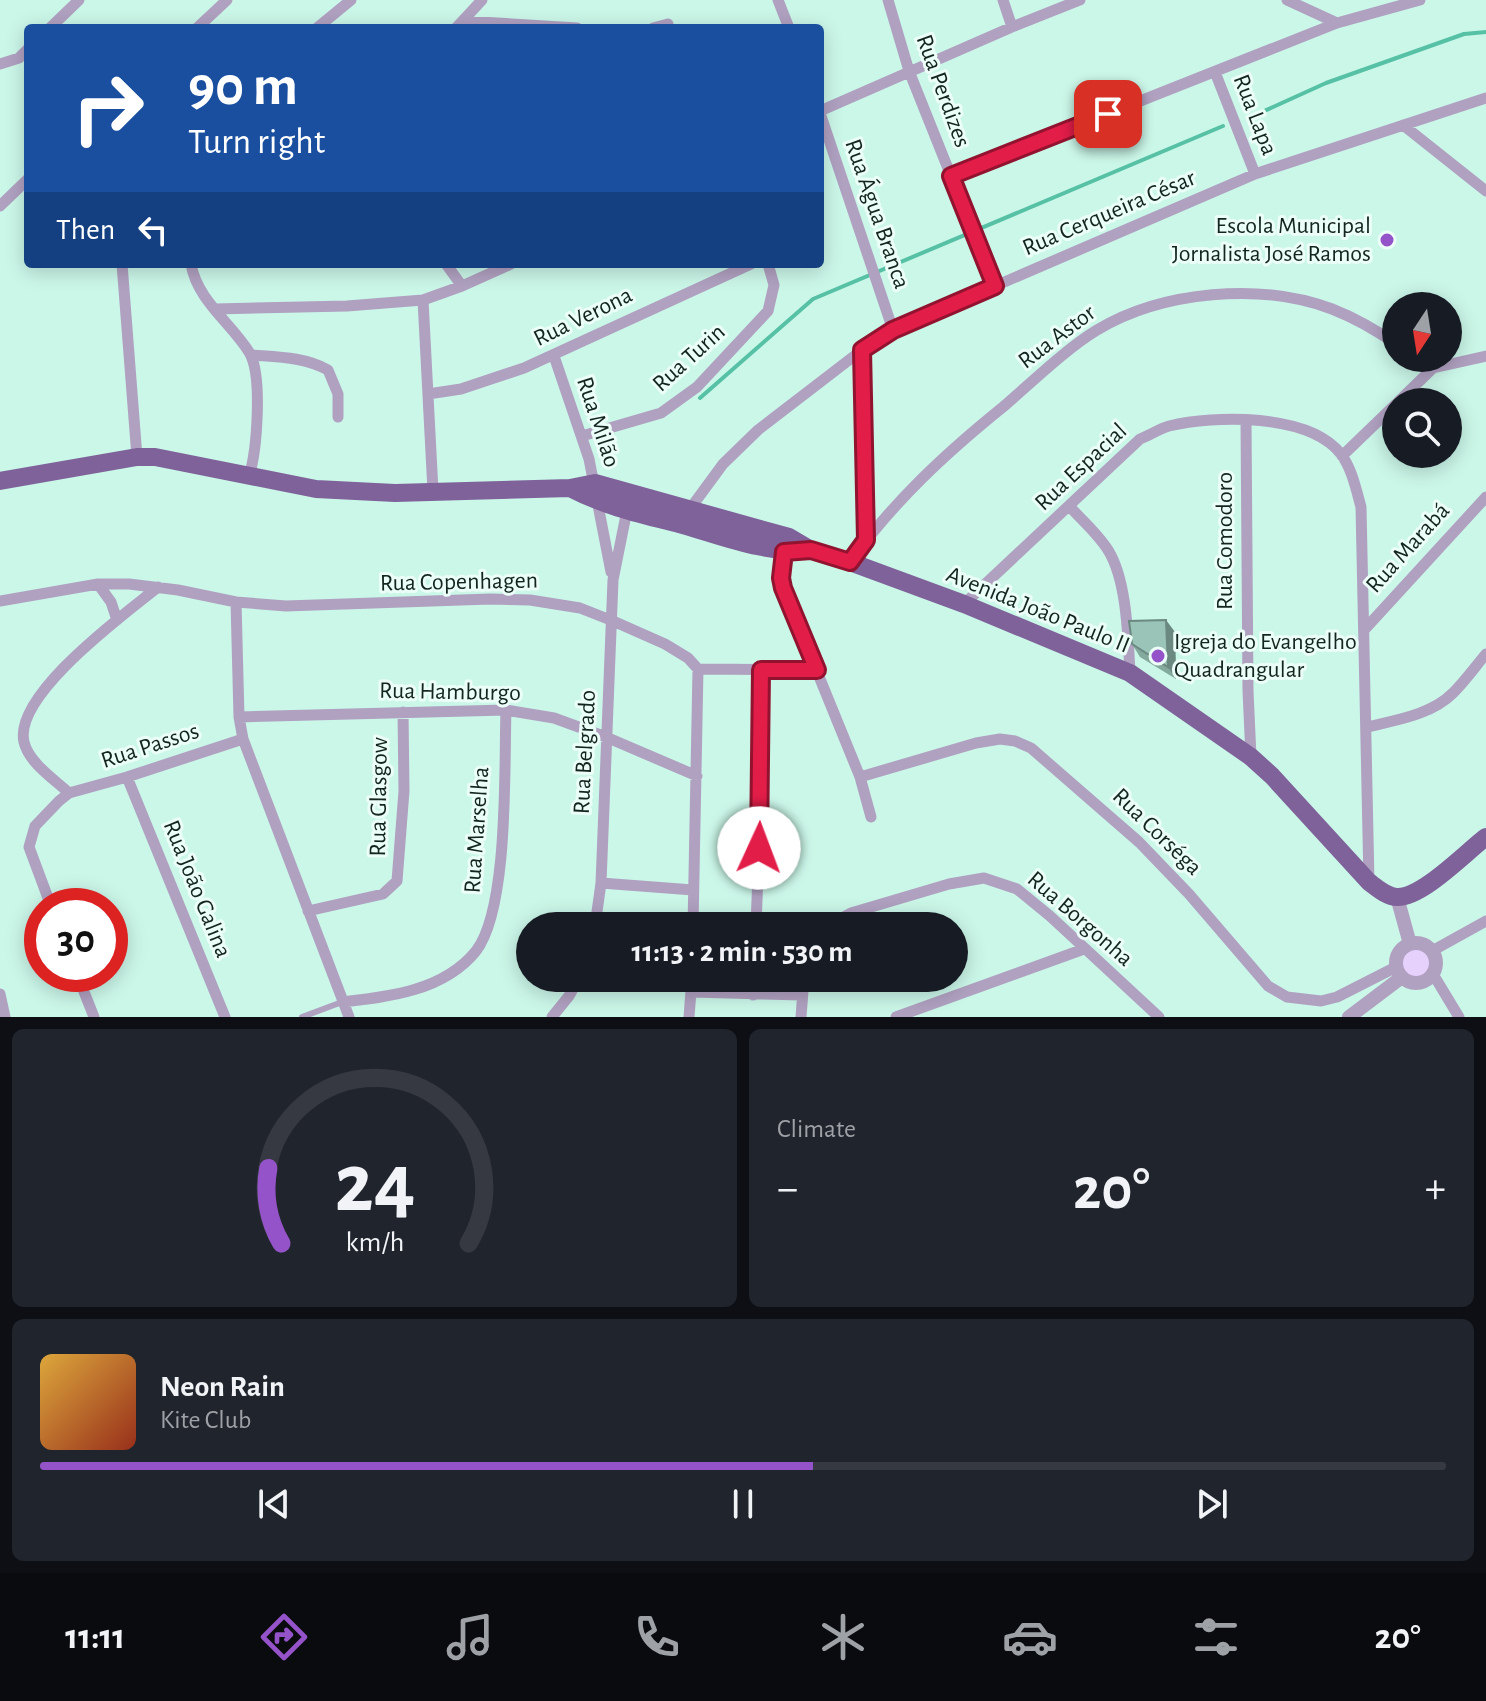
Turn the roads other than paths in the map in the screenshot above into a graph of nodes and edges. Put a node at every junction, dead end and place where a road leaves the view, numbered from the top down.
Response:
1 (79, 0) edge
2 (227, 0) edge
3 (351, 0) edge
4 (482, 0) edge
5 (778, 0) edge
6 (888, 0) edge
7 (1003, 0) edge
8 (1016, 0) edge
9 (1080, 0) edge
10 (1287, 0) edge
11 (1420, 0) edge
12 (1009, 13) junction
13 (1337, 23) junction
14 (54, 24) edge
15 (201, 24) edge
16 (322, 24) edge
17 (461, 24) edge
18 (787, 24) edge
19 (1012, 27) junction
20 (24, 52) edge
21 (0, 64) edge
22 (909, 71) junction
23 (1215, 72) junction
24 (1486, 98) edge
25 (824, 110) edge
26 (824, 124) edge
27 (1403, 125) junction
28 (1255, 174) junction
29 (951, 176) junction
30 (24, 183) edge
31 (1486, 191) edge
32 (0, 206) edge
33 (122, 268) edge
34 (192, 268) edge
35 (449, 268) edge
36 (502, 268) edge
37 (742, 268) edge
38 (769, 268) edge
39 (462, 286) junction
40 (995, 286) junction
41 (423, 300) junction
42 (215, 309) junction
43 (893, 330) junction
44 (1382, 335) edge
45 (862, 350) junction
46 (252, 355) junction
47 (554, 356) junction
48 (1486, 356) edge
49 (1462, 361) edge
50 (1429, 372) edge
51 (1412, 388) edge
52 (428, 394) junction
53 (338, 417) dead end
54 (1382, 417) edge
55 (1246, 421) junction
56 (582, 436) junction
57 (1342, 456) junction
58 (137, 457) junction
59 (249, 476) junction
60 (0, 481) edge
61 (433, 491) junction
62 (596, 493) junction
63 (1486, 497) edge
64 (628, 502) junction
65 (1070, 507) junction
66 (686, 516) junction
67 (866, 540) junction
68 (787, 545) junction
69 (850, 562) junction
70 (613, 580) junction
71 (98, 584) junction
72 (158, 587) junction
73 (0, 601) edge
74 (236, 602) junction
75 (964, 604) junction
76 (117, 620) junction
77 (613, 621) junction
78 (1365, 629) junction
79 (1486, 654) edge
80 (698, 669) junction
81 (761, 670) junction
82 (817, 670) junction
83 (1130, 673) junction
84 (506, 710) junction
85 (403, 712) junction
86 (239, 717) junction
87 (1367, 727) junction
88 (606, 737) junction
89 (243, 739) junction
90 (1251, 757) junction
91 (697, 776) junction
92 (127, 777) junction
93 (860, 777) junction
94 (69, 793) junction
95 (871, 817) dead end
96 (1486, 837) edge
97 (1369, 882) junction
98 (601, 883) junction
99 (43, 888) edge
100 (693, 890) junction
101 (1397, 897) junction
102 (308, 911) junction
103 (597, 912) edge
104 (693, 912) edge
105 (757, 912) edge
106 (854, 912) edge
107 (1486, 921) edge
108 (1410, 944) junction
109 (1084, 949) junction
110 (1432, 951) junction
111 (1399, 972) junction
112 (1433, 974) junction
113 (84, 992) edge
114 (571, 992) edge
115 (692, 992) joint
116 (802, 992) edge
117 (0, 994) edge
118 (753, 995) joint
119 (802, 995) junction
120 (569, 996) junction
121 (342, 1002) junction
122 (5, 1017) edge
123 (94, 1017) edge
124 (225, 1017) edge
125 (302, 1017) edge
126 (349, 1017) edge
127 (552, 1017) edge
128 (568, 1017) edge
129 (689, 1017) edge
130 (801, 1017) edge
131 (896, 1017) edge
132 (1159, 1017) edge
133 (1349, 1017) edge
134 (1459, 1017) edge

1 - 14 street
2 - 15 street
3 - 16 street
4 - 17 street
5 - 18 street
6 - 22 street, Rua Perdizes
7 - 12 street
8 - 12 street
9 - 19 street
10 - 13 street
11 - 13 street
12 - 19 street
13 - 23 street
19 - 22 street
20 - 21 street
22 - 25 street
22 - 29 street, Rua Perdizes
23 - 28 street, Rua Lapa
23 - 29 street
24 - 27 street, Rua Cerqueira César
26 - 43 street, Rua Água Branca
27 - 28 street, Rua Cerqueira César
27 - 31 street
28 - 40 street, Rua Cerqueira César
29 - 40 street, Rua Perdizes
30 - 32 street
33 - 58 street
34 - 42 street
35 - 39 street
36 - 39 street
37 - 47 street, Rua Verona
38 - 56 street, Rua Turin
39 - 41 street
40 - 43 street, Rua Cerqueira César
41 - 42 street
41 - 52 street
42 - 46 street
43 - 45 street, Rua Cerqueira César
44 - 67 street, Rua Astor
45 - 66 street, Rua Cerqueira César
45 - 67 street
46 - 53 street
46 - 59 street
47 - 52 street, Rua Verona
47 - 56 street, Rua Milão
48 - 49 street
50 - 51 street
52 - 61 street
54 - 57 street
55 - 57 street, Rua Espacial
55 - 65 street, Rua Espacial
55 - 90 street, Rua Comodoro
56 - 62 street, Rua Milão
57 - 78 street
58 - 59 main road, Avenida João Paulo II
58 - 60 main road, Avenida João Paulo II
59 - 61 main road, Avenida João Paulo II
61 - 62 main road, Avenida João Paulo II
62 - 64 main road, Avenida João Paulo II
62 - 70 street, Rua Belgrado
63 - 78 street, Rua Marabá
64 - 66 main road, Avenida João Paulo II
64 - 70 street, Rua Belgrado
65 - 75 street, Rua Espacial
65 - 83 street
66 - 68 main road, Avenida João Paulo II
67 - 69 street, Rua Astor
68 - 69 main road, Avenida João Paulo II
68 - 82 street
69 - 75 main road, Avenida João Paulo II
70 - 77 street, Rua Belgrado
71 - 72 street, Rua Copenhagen
71 - 73 street, Rua Copenhagen
71 - 76 street
72 - 74 street, Rua Copenhagen
72 - 76 street
74 - 77 street, Rua Copenhagen
74 - 86 street
75 - 83 main road, Avenida João Paulo II
76 - 94 street
77 - 80 street, Rua Copenhagen
77 - 88 street, Rua Belgrado
78 - 87 street
79 - 87 street
80 - 81 street
80 - 91 street
81 - 82 street
81 - 105 street
82 - 93 street
83 - 90 main road, Avenida João Paulo II
84 - 85 street, Rua Hamburgo
84 - 88 street, Rua Hamburgo
84 - 121 street, Rua Marselha
85 - 86 street, Rua Hamburgo
85 - 102 street, Rua Glasgow
86 - 89 street
87 - 97 street
88 - 91 street, Rua Hamburgo
88 - 98 street, Rua Belgrado
89 - 92 street, Rua Passos
89 - 102 street
90 - 97 main road, Avenida João Paulo II
91 - 100 street
92 - 94 street, Rua Passos
92 - 124 street, Rua João Galina
93 - 95 street
93 - 111 street, Rua Corséga
94 - 99 street
96 - 101 main road
97 - 101 main road, Avenida João Paulo II
98 - 100 street
98 - 103 street, Rua Belgrado
100 - 104 street
101 - 108 street
102 - 121 street
106 - 109 street, Rua Borgonha
107 - 110 street
108 - 110 street
108 - 111 street
109 - 131 street
109 - 132 street, Rua Borgonha
110 - 112 street
111 - 112 street
111 - 133 street
112 - 134 street
113 - 123 street
114 - 120 street
115 - 118 street
115 - 129 street
116 - 119 street
117 - 122 street
118 - 119 street
119 - 130 street
120 - 127 street
120 - 128 street
121 - 125 lane, Rua Marselha
121 - 126 street

